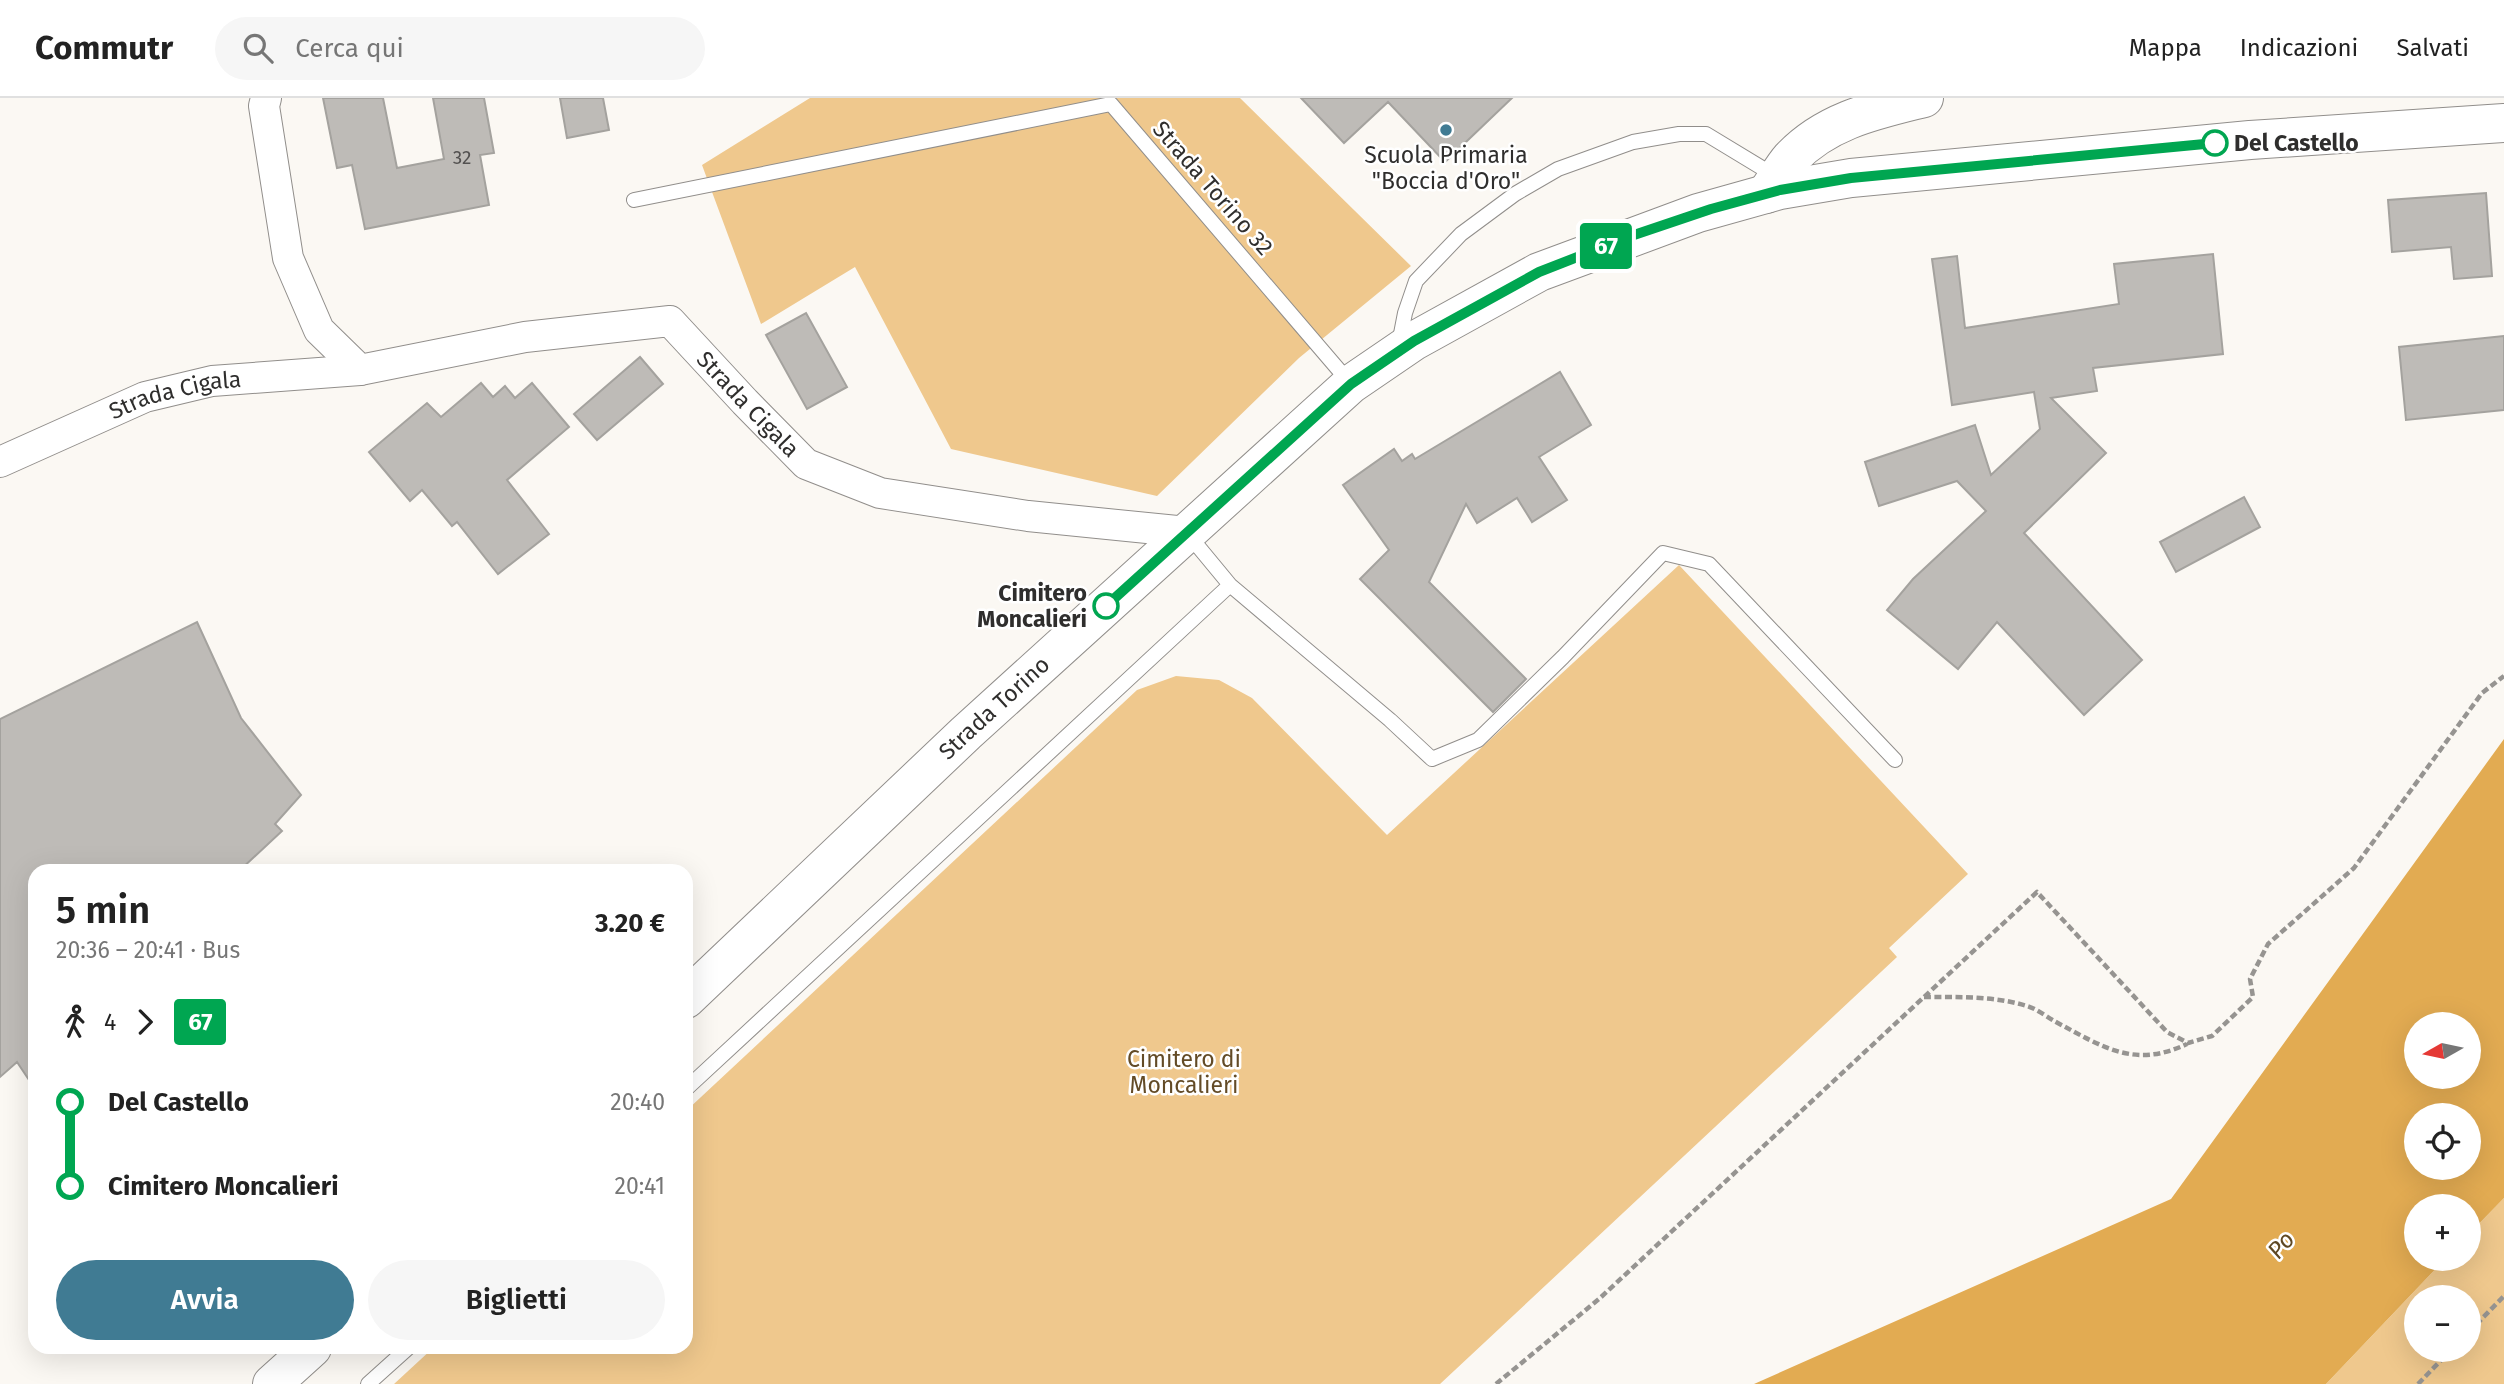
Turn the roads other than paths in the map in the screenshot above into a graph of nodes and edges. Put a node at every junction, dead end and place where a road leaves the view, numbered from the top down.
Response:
1 (266, 98) edge
2 (1924, 98) edge
3 (2504, 123) edge
4 (1779, 186) junction
5 (634, 200) dead end
6 (1398, 352) junction
7 (360, 370) junction
8 (1351, 384) junction
9 (0, 462) edge
10 (1186, 532) junction
11 (1230, 585) junction
12 (1895, 761) dead end
13 (693, 992) edge
14 (693, 1083) edge
15 (305, 1354) edge
16 (401, 1354) edge
17 (272, 1384) edge
18 (368, 1384) edge

1 - 7 street
2 - 4 main road
3 - 4 main road, Strada Torino
4 - 6 main road, Strada Torino
4 - 6 lane
5 - 8 lane, Strada Torino 32
6 - 8 main road, Strada Torino
7 - 9 street, Strada Cigala
7 - 10 street, Strada Cigala
8 - 10 main road, Strada Torino
10 - 11 lane
10 - 13 main road, Strada Torino
11 - 12 lane
11 - 14 lane
15 - 17 main road
16 - 18 lane

